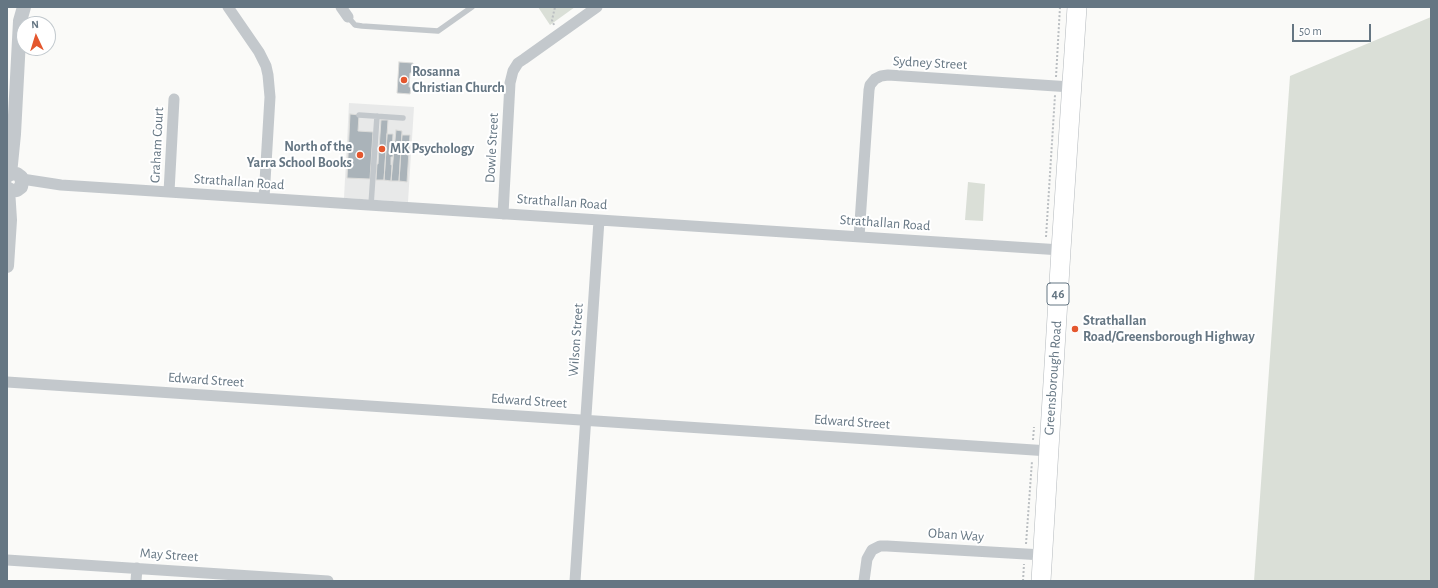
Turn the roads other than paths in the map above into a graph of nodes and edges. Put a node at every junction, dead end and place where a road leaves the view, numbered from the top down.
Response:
1 (24, 7) edge
2 (228, 7) edge
3 (341, 7) edge
4 (472, 7) edge
5 (597, 7) edge
6 (1077, 7) edge
7 (348, 17) joint
8 (24, 56) edge
9 (1063, 86) junction
10 (174, 99) dead end
11 (359, 115) dead end
12 (377, 116) junction
13 (403, 118) dead end
14 (14, 182) edge
15 (169, 192) junction
16 (264, 198) junction
17 (371, 205) junction
18 (503, 214) junction
19 (599, 220) junction
20 (859, 237) junction
21 (1053, 249) junction
22 (7, 266) edge
23 (7, 382) edge
24 (586, 420) junction
25 (1041, 450) junction
26 (1034, 555) junction
27 (7, 560) edge
28 (137, 568) junction
29 (307, 580) edge
30 (136, 581) edge
31 (328, 581) edge
32 (575, 581) edge
33 (864, 581) edge
34 (1041, 581) edge

1 - 14 street
2 - 16 street
3 - 7 street
4 - 7 lane
5 - 18 street, Dowle Street
6 - 9 highway, Greensborough Road / 46
8 - 14 street
9 - 20 street, Sydney Street
9 - 21 highway, Greensborough Road / 46
10 - 15 street, Graham Court
11 - 12 lane
12 - 13 lane
12 - 17 lane
14 - 15 street, Strathallan Road
14 - 22 street
15 - 16 street, Strathallan Road
16 - 17 street, Strathallan Road
17 - 18 street, Strathallan Road
18 - 19 street, Strathallan Road
19 - 20 street, Strathallan Road
19 - 24 street, Wilson Street
20 - 21 street, Strathallan Road
21 - 25 highway, Greensborough Road / 46
23 - 24 street, Edward Street
24 - 25 street, Edward Street
24 - 32 street, Wilson Street
25 - 26 highway, Greensborough Road / 46
26 - 33 street, Oban Way
26 - 34 highway, Greensborough Road / 46
27 - 28 street, May Street
28 - 29 street, May Street
28 - 30 street
29 - 31 street, May Street

